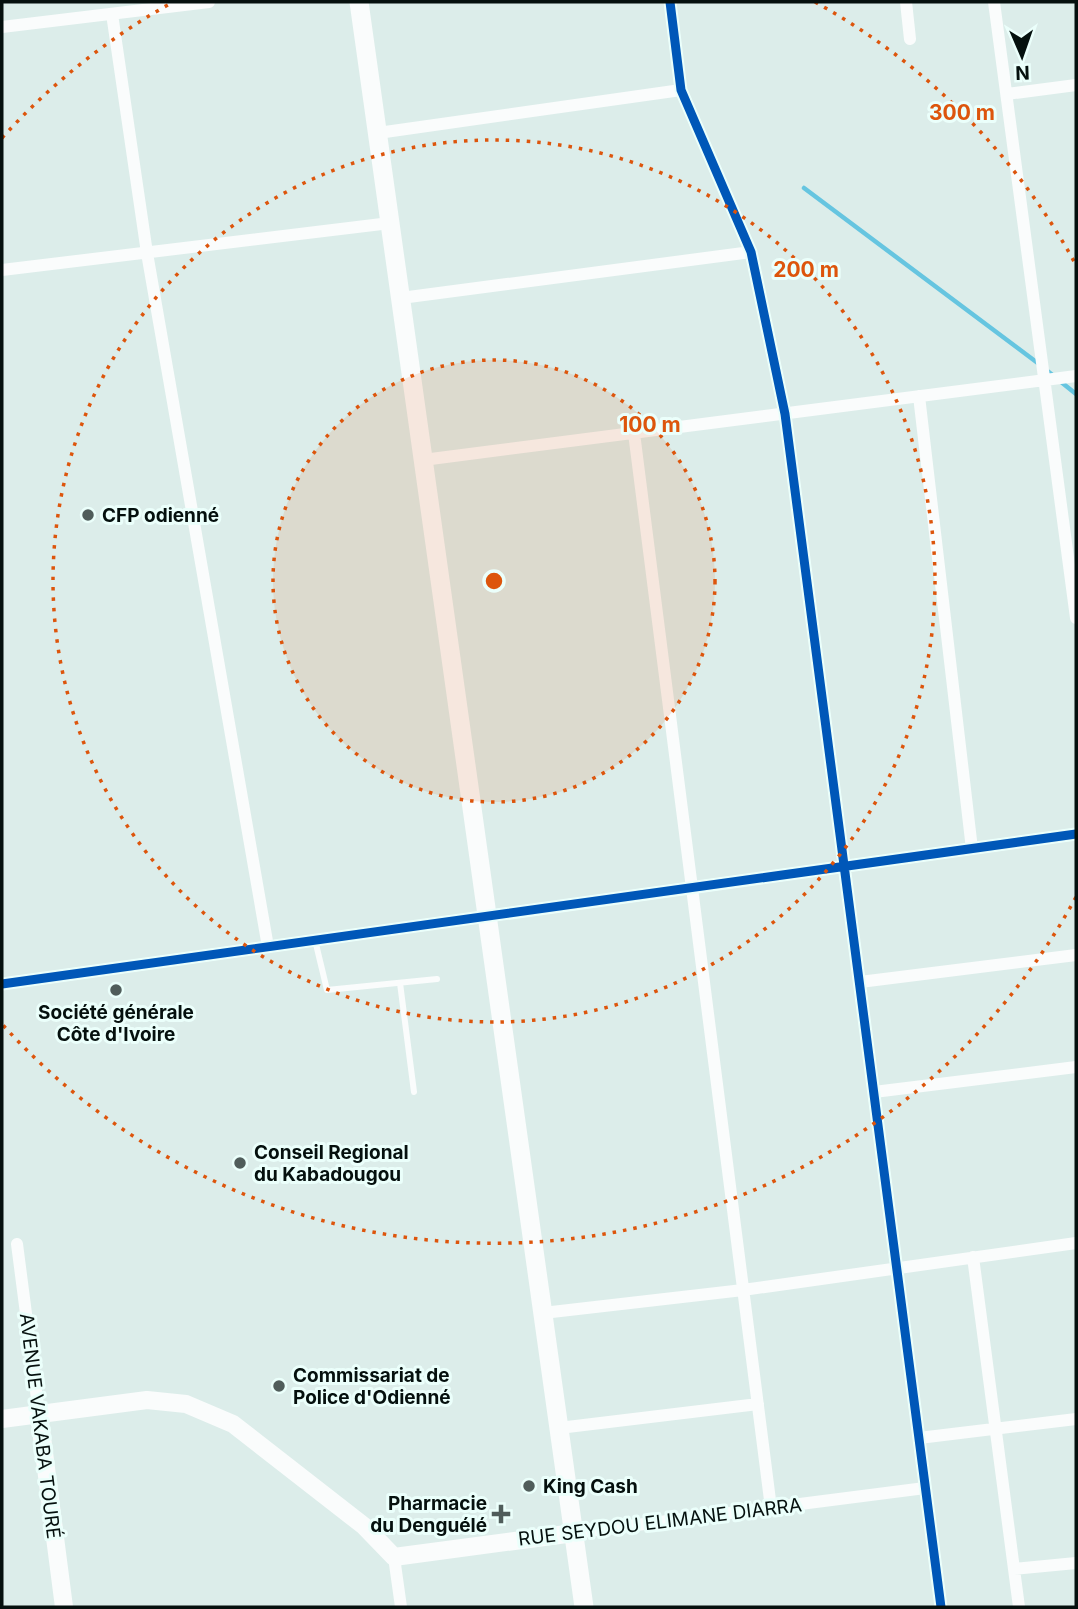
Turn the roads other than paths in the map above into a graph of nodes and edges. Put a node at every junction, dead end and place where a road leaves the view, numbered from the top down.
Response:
1 (209, 2) edge
2 (359, 2) edge
3 (670, 2) edge
4 (906, 2) edge
5 (994, 2) edge
6 (112, 14) junction
7 (2, 27) edge
8 (911, 39) dead end
9 (1076, 85) edge
10 (681, 90) junction
11 (1007, 94) junction
12 (378, 133) junction
13 (390, 223) junction
14 (751, 252) junction
15 (147, 253) junction
16 (2, 271) edge
17 (401, 298) junction
18 (1076, 376) edge
19 (1045, 380) junction
20 (919, 396) junction
21 (785, 414) junction
22 (634, 433) junction
23 (424, 460) junction
24 (1076, 618) edge
25 (1076, 834) edge
26 (972, 849) junction
27 (845, 867) junction
28 (692, 888) junction
29 (487, 916) junction
30 (315, 940) junction
31 (268, 947) junction
32 (1076, 955) edge
33 (437, 979) dead end
34 (860, 982) junction
35 (400, 983) junction
36 (2, 984) edge
37 (1076, 1067) edge
38 (414, 1092) dead end
39 (874, 1092) junction
40 (1076, 1243) edge
41 (16, 1244) dead end
42 (973, 1257) junction
43 (897, 1268) junction
44 (743, 1290) junction
45 (543, 1313) junction
46 (758, 1404) junction
47 (39, 1414) junction
48 (2, 1419) edge
49 (1076, 1419) edge
50 (559, 1428) junction
51 (995, 1429) junction
52 (919, 1438) junction
53 (925, 1488) junction
54 (771, 1508) junction
55 (574, 1533) junction
56 (394, 1557) junction
57 (1076, 1563) edge
58 (1014, 1569) junction
59 (64, 1607) edge
60 (401, 1607) edge
61 (584, 1607) edge
62 (941, 1607) edge
63 (1019, 1607) edge

1 - 6 street
2 - 12 main road
3 - 10 street
4 - 8 street
5 - 11 street
6 - 7 street
6 - 15 street
9 - 11 street
10 - 12 street
10 - 14 street
11 - 19 street
12 - 13 main road
13 - 15 street
13 - 17 main road
14 - 17 street
14 - 21 street
15 - 16 street
15 - 31 street
17 - 23 main road
18 - 19 street
19 - 20 street
19 - 24 street
20 - 21 street
20 - 26 street
21 - 22 street
21 - 27 street
22 - 23 street
22 - 28 street
23 - 29 main road
25 - 26 street
26 - 27 street
27 - 28 street
27 - 34 street
28 - 29 street
28 - 44 street
29 - 30 street
29 - 45 main road
30 - 31 street
30 - 35 lane
31 - 36 street
32 - 34 street
33 - 35 lane
34 - 39 street
35 - 38 lane
37 - 39 street
39 - 43 street
40 - 42 street
41 - 47 street, AVENUE VAKABA TOURÉ
42 - 43 street
42 - 51 street
43 - 44 street
43 - 52 street
44 - 45 street
44 - 46 street
45 - 50 main road
46 - 50 street
46 - 54 street
47 - 48 street
47 - 56 street
47 - 59 street, AVENUE VAKABA TOURÉ
49 - 51 street
50 - 55 main road
51 - 52 street
51 - 58 street
52 - 53 street
53 - 54 street, RUE SEYDOU ELIMANE DIARRA
53 - 62 street
54 - 55 street, RUE SEYDOU ELIMANE DIARRA
55 - 56 street, RUE SEYDOU ELIMANE DIARRA
55 - 61 main road
56 - 60 street
57 - 58 street
58 - 63 street

